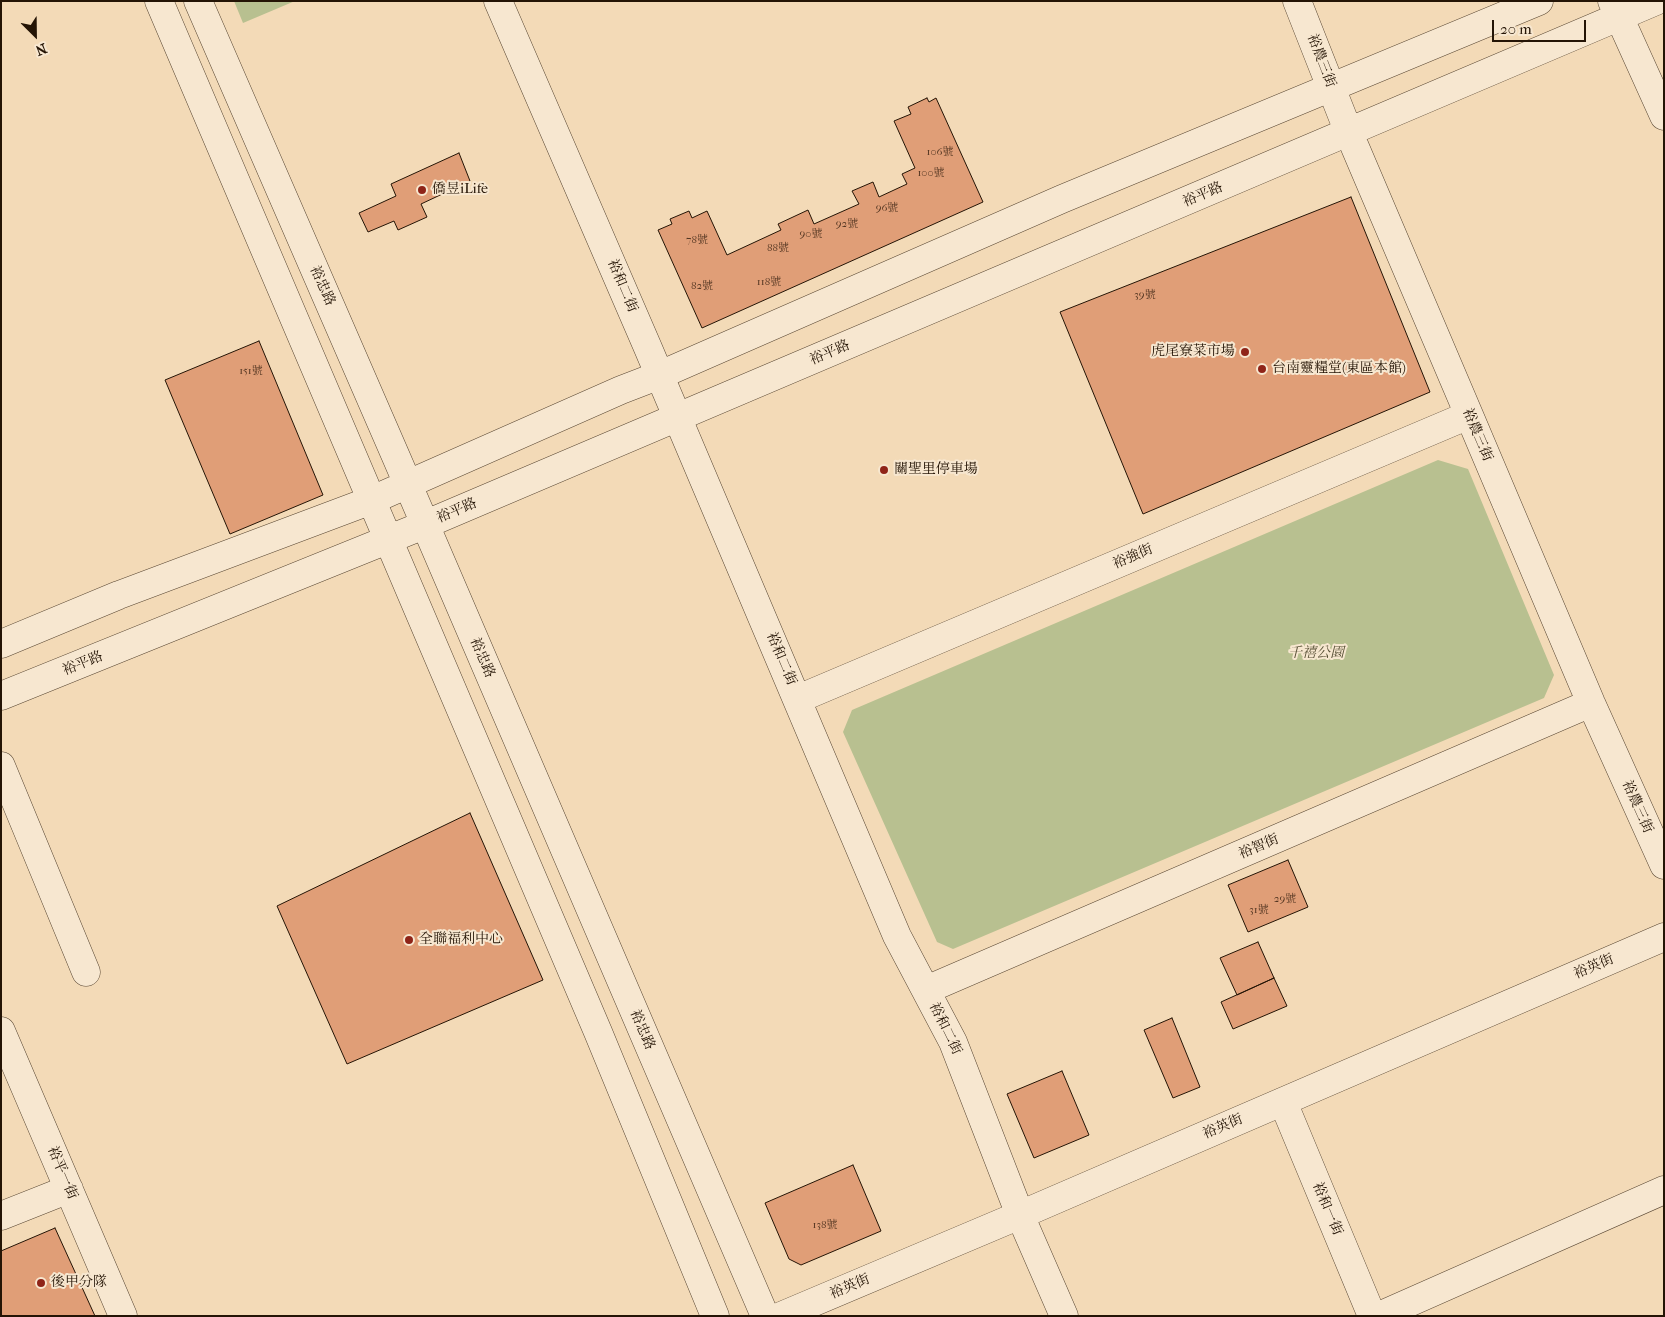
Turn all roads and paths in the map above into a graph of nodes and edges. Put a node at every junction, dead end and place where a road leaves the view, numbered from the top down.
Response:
1 (159, 1) edge
2 (198, 1) edge
3 (498, 1) edge
4 (1297, 1) edge
5 (1539, 1) edge
6 (1656, 1) edge
7 (1616, 10) edge
8 (1331, 88) junction
9 (1664, 116) edge
10 (1349, 133) junction
11 (660, 375) junction
12 (1469, 415) junction
13 (678, 417) junction
14 (408, 485) junction
15 (372, 500) junction
16 (424, 525) junction
17 (388, 539) junction
18 (1, 644) edge
19 (1, 696) edge
20 (798, 699) junction
21 (1591, 703) junction
22 (1, 766) edge
23 (1664, 866) edge
24 (1664, 937) edge
25 (86, 972) dead end
26 (926, 990) junction
27 (1, 1031) edge
28 (1283, 1102) junction
29 (69, 1189) junction
30 (1664, 1190) edge
31 (1020, 1215) junction
32 (1, 1216) edge
33 (123, 1316) edge
34 (715, 1316) edge
35 (765, 1316) edge
36 (781, 1316) edge
37 (1064, 1316) edge
38 (1372, 1316) edge
39 (1379, 1316) edge

1 - 15 street
2 - 14 street, 裕忠路
3 - 11 street, 裕和二街
4 - 8 street, 裕農三街
5 - 8 street
6 - 7 street, 裕平路
7 - 9 street
7 - 10 street, 裕平路
8 - 10 street, 裕農三街
8 - 11 street
10 - 12 street, 裕農三街
10 - 13 street, 裕平路
11 - 13 street, 裕和二街
11 - 14 street
12 - 20 street, 裕強街
12 - 21 street, 裕農三街
13 - 16 street, 裕平路
13 - 20 street, 裕和二街
14 - 15 street
14 - 16 street, 裕忠路
15 - 17 street
15 - 18 street
16 - 17 street, 裕平路
16 - 35 street, 裕忠路
17 - 19 street, 裕平路
17 - 34 street
20 - 26 street, 裕和二街
21 - 23 street, 裕農三街
21 - 26 street, 裕智街
22 - 25 street
24 - 28 street, 裕英街
26 - 31 street, 裕和二街
27 - 29 street, 裕平一街
28 - 31 street, 裕英街
28 - 38 street, 裕和一街
29 - 32 street
29 - 33 street, 裕平一街
30 - 39 street
31 - 36 street, 裕英街
31 - 37 street, 裕和二街

